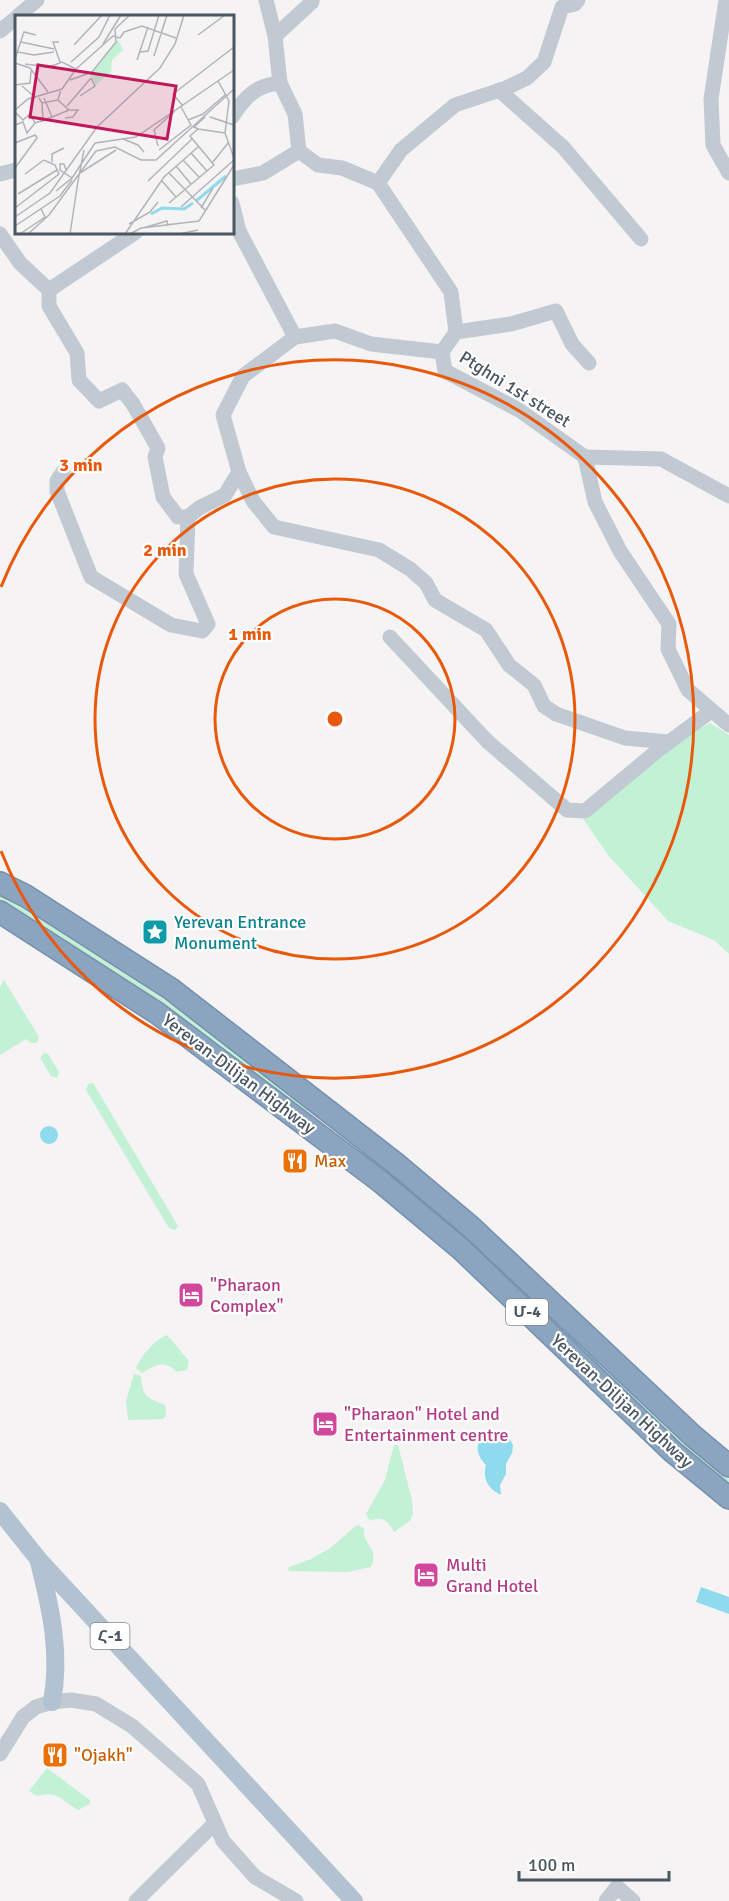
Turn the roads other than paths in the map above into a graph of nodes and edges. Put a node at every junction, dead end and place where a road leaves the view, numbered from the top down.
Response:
1 (37, 0) edge
2 (266, 0) edge
3 (312, 0) edge
4 (578, 0) edge
5 (726, 0) edge
6 (19, 15) edge
7 (15, 19) edge
8 (0, 31) edge
9 (275, 36) junction
10 (280, 83) junction
11 (499, 90) junction
12 (234, 114) edge
13 (299, 151) junction
14 (15, 170) edge
15 (729, 173) edge
16 (0, 174) edge
17 (234, 179) edge
18 (378, 183) junction
19 (234, 211) edge
20 (0, 234) edge
21 (132, 234) edge
22 (641, 239) dead end
23 (49, 290) junction
24 (456, 332) junction
25 (295, 337) junction
26 (442, 352) junction
27 (589, 363) dead end
28 (585, 457) junction
29 (63, 472) dead end
30 (239, 472) junction
31 (729, 496) edge
32 (188, 517) junction
33 (390, 637) dead end
34 (711, 711) junction
35 (729, 725) edge
36 (669, 742) junction
37 (0, 875) edge
38 (0, 883) edge
39 (26, 896) junction
40 (0, 912) edge
41 (729, 1466) edge
42 (729, 1498) edge
43 (0, 1511) edge
44 (39, 1560) junction
45 (52, 1702) junction
46 (0, 1754) edge
47 (215, 1823) junction
48 (136, 1901) edge
49 (296, 1901) edge
50 (354, 1901) edge
51 (606, 1901) edge
52 (633, 1901) edge

1 - 6 street
2 - 9 street
3 - 9 street
4 - 11 street
5 - 15 street
7 - 8 street
9 - 10 street
10 - 12 street
10 - 13 street
11 - 18 street
11 - 22 street
13 - 17 street
13 - 18 street
14 - 16 street
18 - 24 street, Ptghni 1st street
19 - 25 street
20 - 23 street
21 - 23 street
23 - 32 street
24 - 26 street, Ptghni 1st street
24 - 27 street
25 - 26 street
25 - 30 street
26 - 28 street, Ptghni 1st street
28 - 31 street
28 - 34 street
29 - 32 street
30 - 32 street
30 - 36 street
33 - 36 street
34 - 35 street
34 - 36 street
37 - 39 highway
38 - 39 highway, Yerevan-Dilijan Highway / Մ-4
39 - 41 highway, Yerevan-Dilijan Highway / Մ-4
40 - 42 highway, Yerevan-Dilijan Highway / Մ-4
43 - 44 main road, Հ-1
44 - 45 main road
44 - 50 main road, Հ-1
45 - 46 street
45 - 47 street
47 - 48 street
47 - 49 street
51 - 52 street

